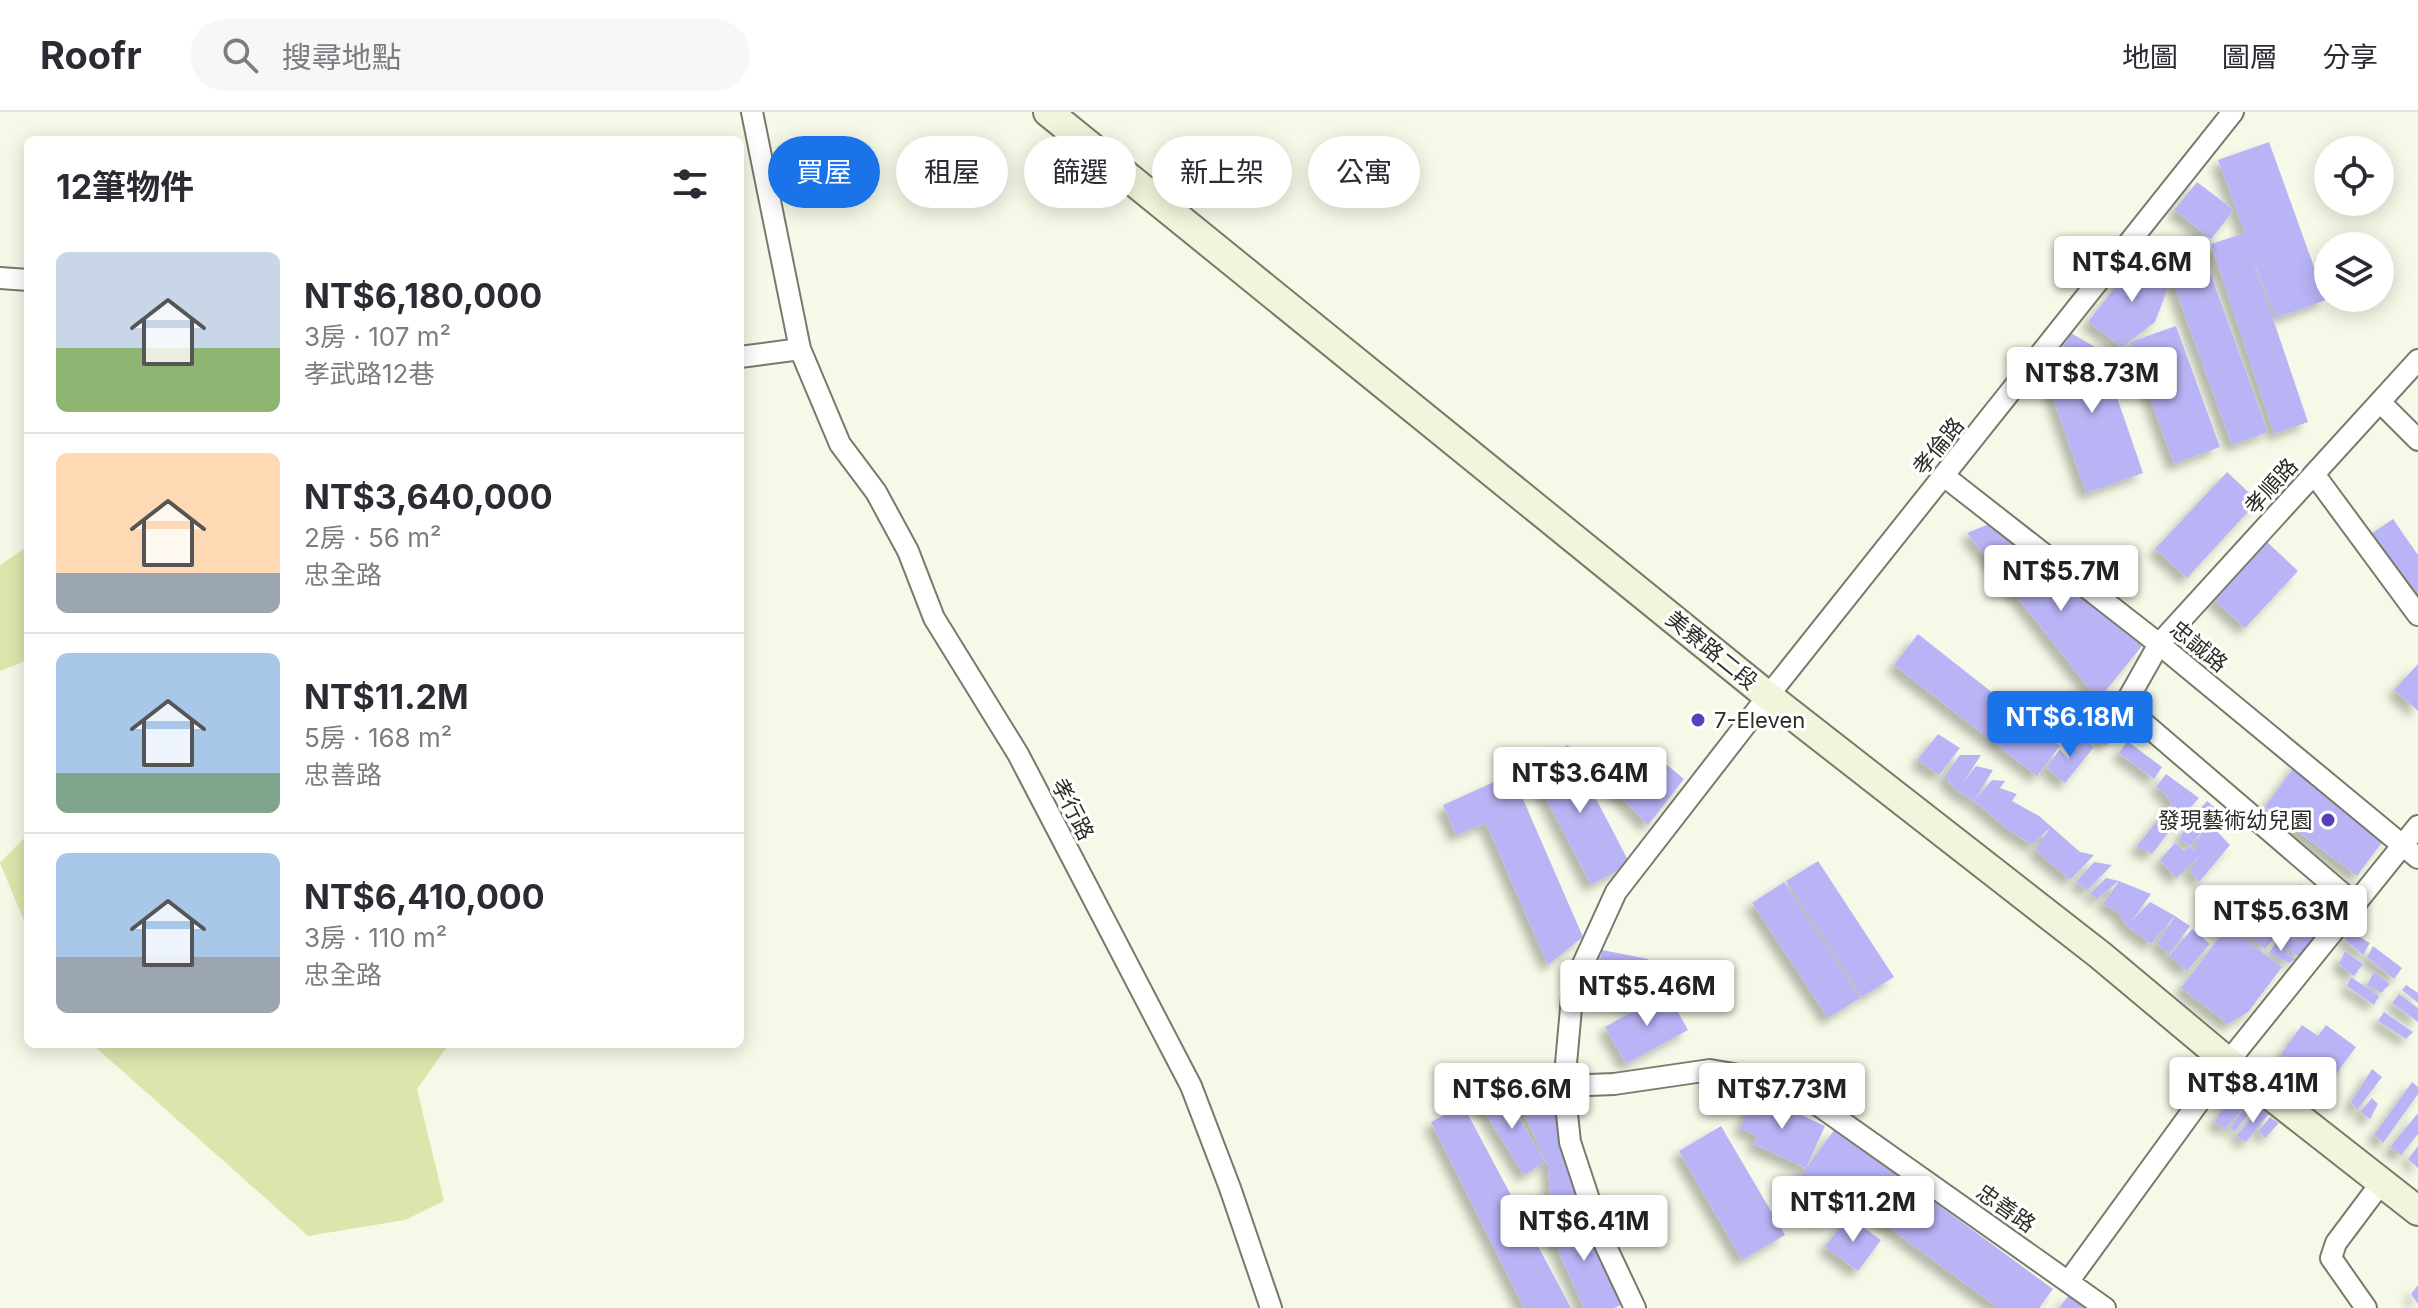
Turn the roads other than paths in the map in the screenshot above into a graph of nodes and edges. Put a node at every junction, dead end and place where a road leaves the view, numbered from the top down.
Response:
1 (752, 112) edge
2 (1048, 112) edge
3 (2233, 112) edge
4 (0, 278) edge
5 (24, 280) edge
6 (800, 349) junction
7 (744, 356) edge
8 (2418, 360) edge
9 (2380, 402) junction
10 (2418, 440) edge
11 (2314, 474) junction
12 (1944, 476) junction
13 (2418, 615) edge
14 (2159, 644) junction
15 (1768, 696) junction
16 (2418, 826) edge
17 (2410, 852) edge
18 (2356, 905) junction
19 (2228, 1062) junction
20 (1564, 1086) junction
21 (2381, 1183) junction
22 (2418, 1211) edge
23 (2068, 1282) junction
24 (1271, 1308) edge
25 (1635, 1308) edge
26 (2105, 1308) edge
27 (2366, 1308) edge

1 - 6 street, 孝行路
2 - 15 street, 美寮路二段
3 - 12 street, 孝倫路
4 - 5 street
6 - 7 street
6 - 24 street, 孝行路
8 - 9 street, 孝順路
9 - 10 street
9 - 11 street, 孝順路
11 - 13 street
11 - 14 street, 孝順路
12 - 14 street, 忠誠路
12 - 15 street, 孝倫路
14 - 17 street, 忠誠路
14 - 18 street, 孝順路
15 - 19 street, 美寮路二段
15 - 20 street, 孝倫路
16 - 17 street
17 - 18 street
18 - 19 street
19 - 21 street, 美寮路二段
19 - 23 street
20 - 23 street, 忠善路
20 - 25 street, 孝倫路
21 - 22 street, 美寮路二段
21 - 27 street
23 - 26 street, 忠善路

